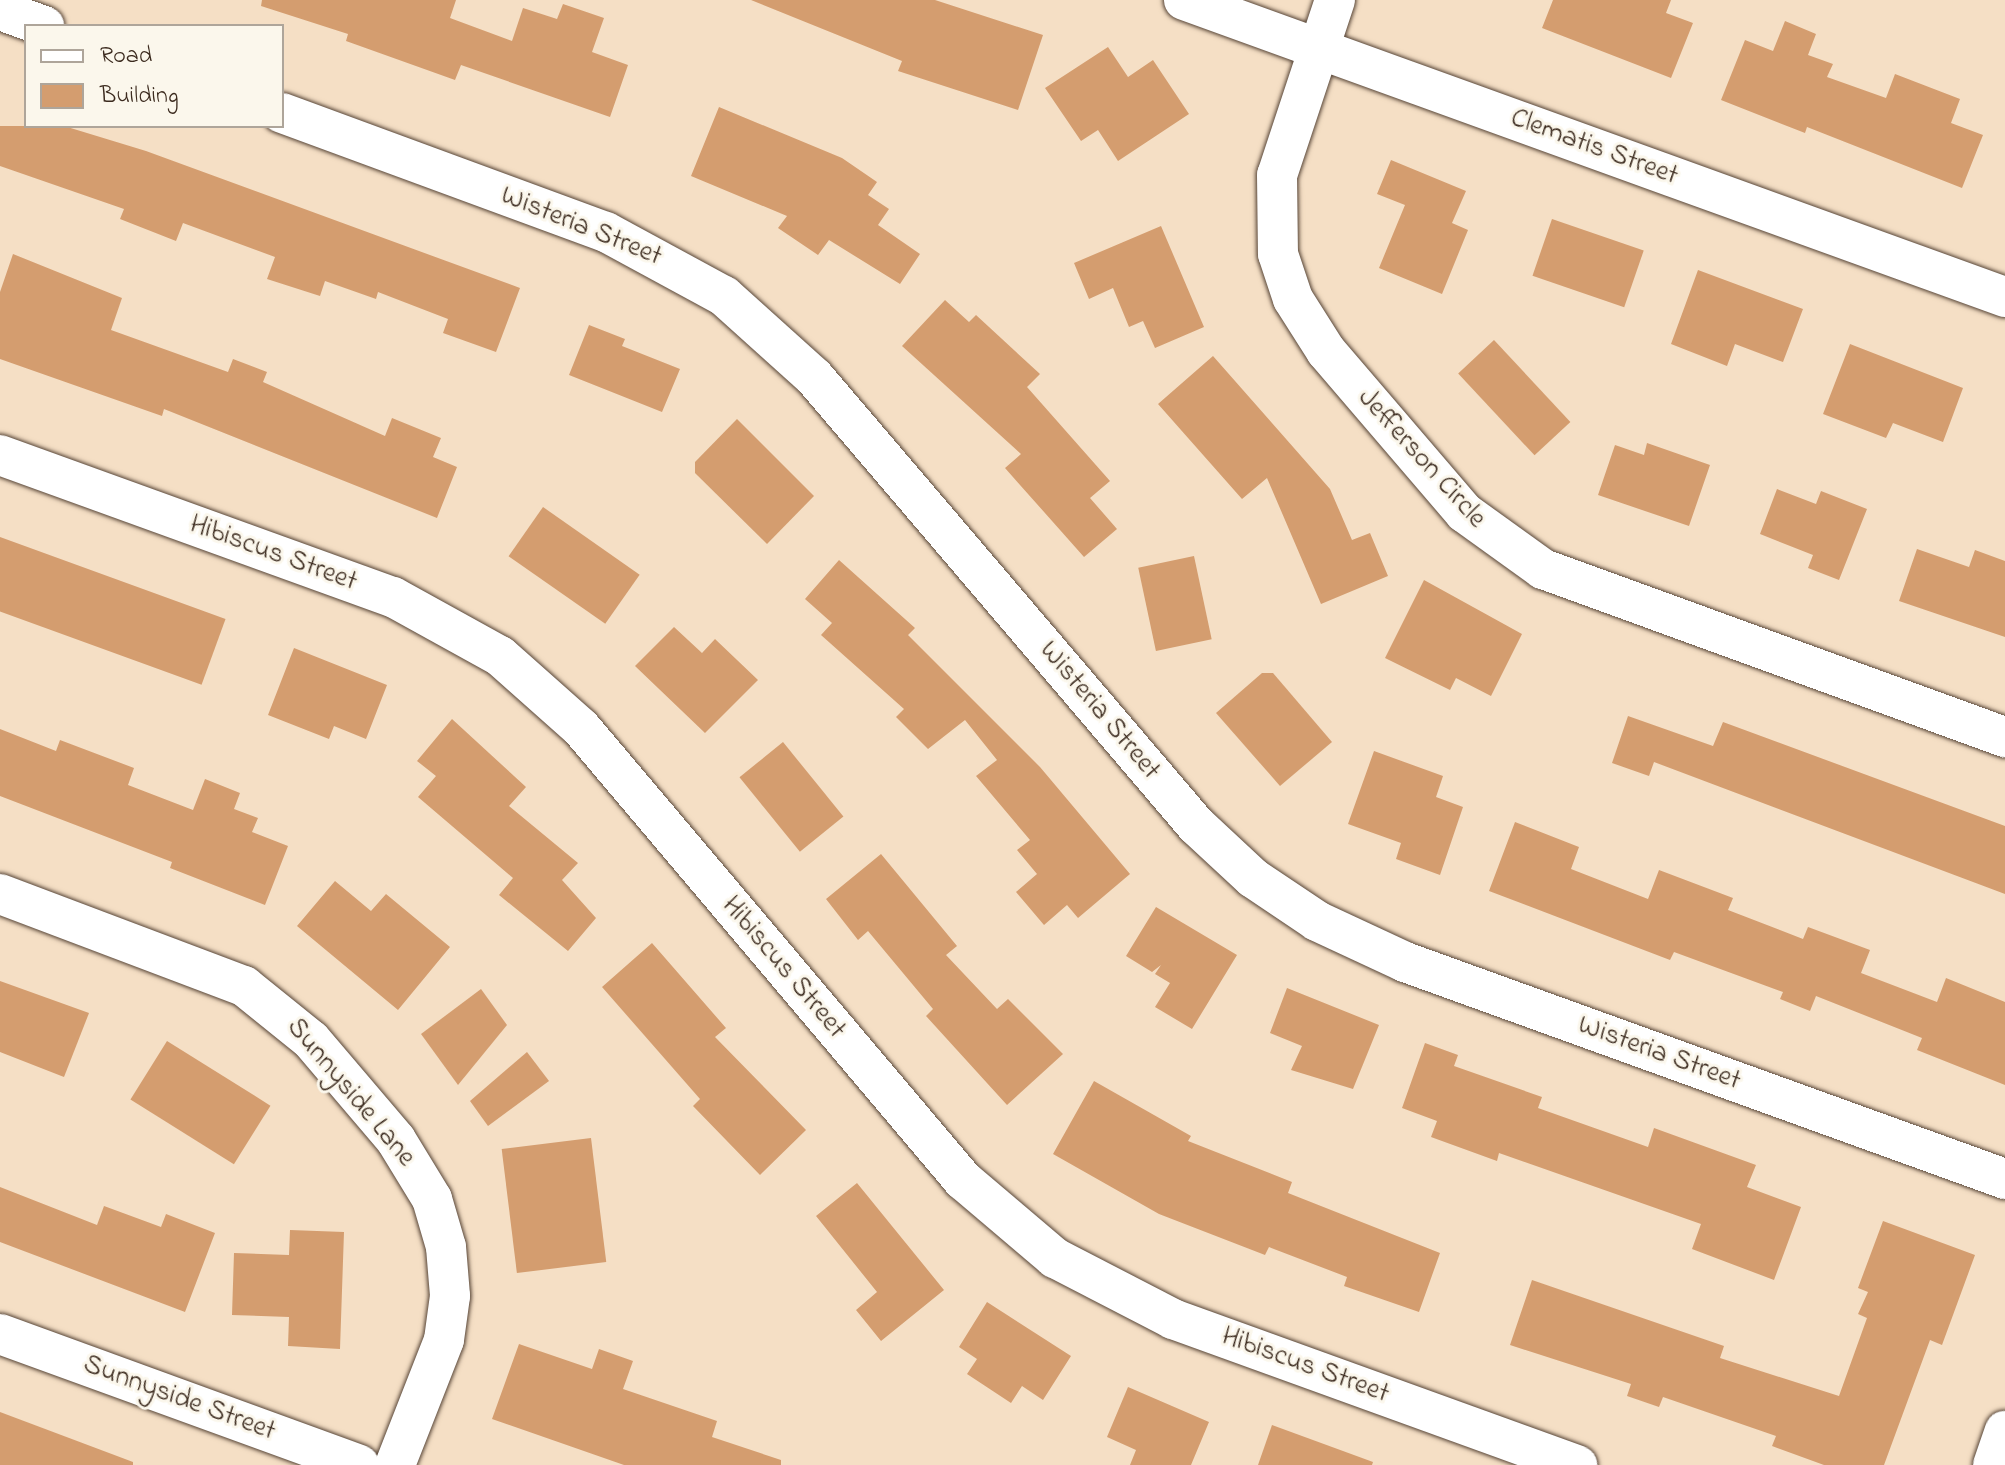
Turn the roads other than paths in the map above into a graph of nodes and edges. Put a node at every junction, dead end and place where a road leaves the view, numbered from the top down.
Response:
1 (1184, 0) edge
2 (1335, 0) edge
3 (0, 10) edge
4 (38, 24) edge
5 (1318, 49) junction
6 (284, 114) edge
7 (2005, 297) edge
8 (0, 455) edge
9 (2005, 737) edge
10 (0, 894) edge
11 (2005, 1179) edge
12 (0, 1334) edge
13 (2005, 1431) edge
14 (359, 1465) edge
15 (395, 1465) edge
16 (1577, 1465) edge
17 (1993, 1465) edge

1 - 5 street, Clematis Street
2 - 5 street, Jefferson Circle
3 - 4 street
5 - 7 street, Clematis Street
5 - 9 street, Jefferson Circle
6 - 11 street, Wisteria Street
8 - 16 street, Hibiscus Street
10 - 15 street, Sunnyside Lane
12 - 14 street, Sunnyside Street
13 - 17 street

